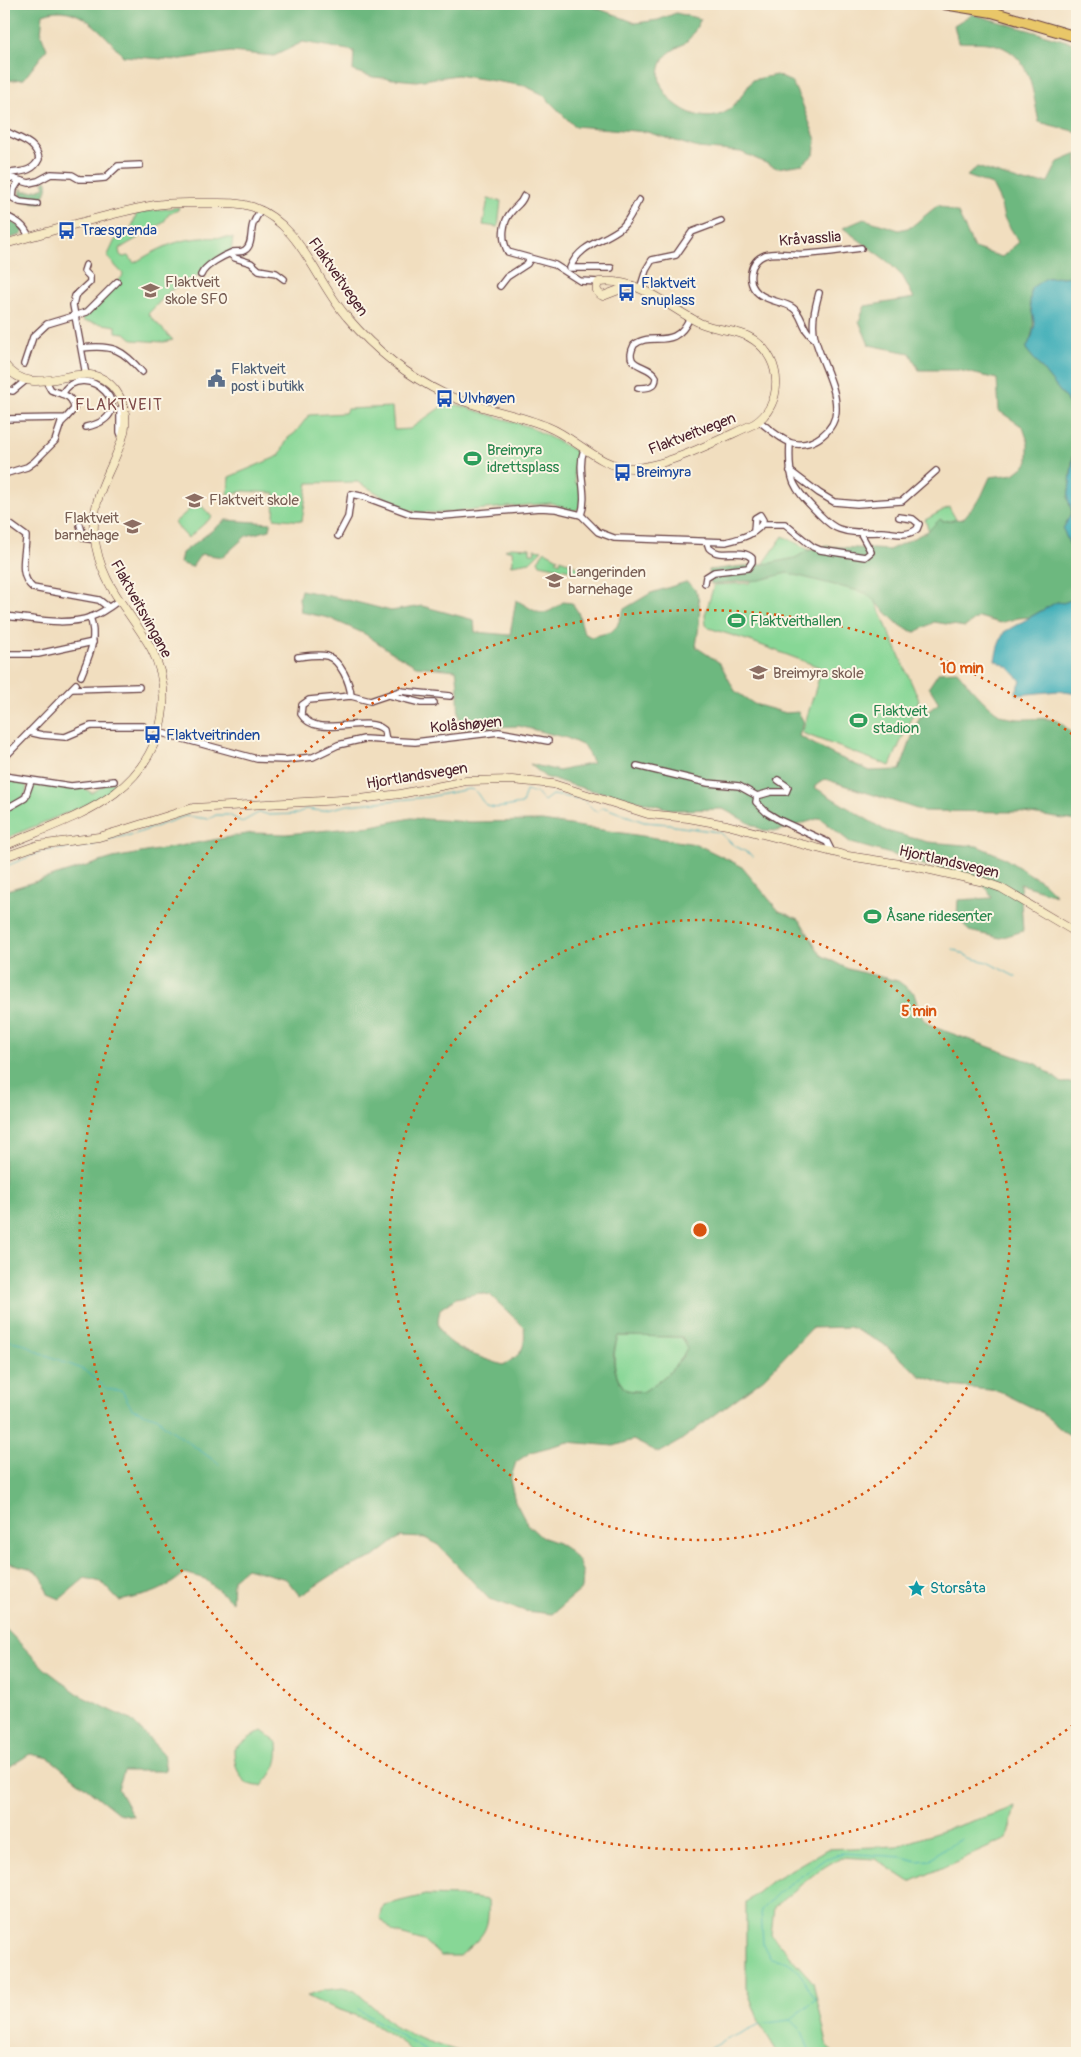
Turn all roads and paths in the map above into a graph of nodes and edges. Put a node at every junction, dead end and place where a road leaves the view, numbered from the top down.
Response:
1 (944, 4) edge
2 (1077, 37) edge
3 (4, 130) edge
4 (140, 165) dead end
5 (4, 175) edge
6 (19, 181) junction
7 (524, 196) dead end
8 (638, 200) dead end
9 (37, 204) dead end
10 (261, 210) junction
11 (4, 216) edge
12 (720, 221) dead end
13 (29, 237) junction
14 (4, 244) edge
15 (861, 248) dead end
16 (230, 254) junction
17 (530, 259) junction
18 (86, 265) dead end
19 (611, 268) dead end
20 (569, 270) junction
21 (201, 276) dead end
22 (284, 280) dead end
23 (117, 282) dead end
24 (599, 282) junction
25 (500, 286) dead end
26 (628, 286) junction
27 (640, 289) junction
28 (819, 293) dead end
29 (87, 312) junction
30 (75, 316) junction
31 (690, 317) junction
32 (78, 329) junction
33 (815, 339) junction
34 (82, 348) junction
35 (4, 364) edge
36 (24, 364) dead end
37 (142, 372) dead end
38 (86, 375) junction
39 (25, 381) junction
40 (46, 381) junction
41 (638, 388) dead end
42 (4, 389) edge
43 (62, 394) junction
44 (66, 418) junction
45 (4, 419) edge
46 (759, 421) junction
47 (86, 426) dead end
48 (790, 443) junction
49 (584, 449) junction
50 (790, 471) junction
51 (936, 471) dead end
52 (4, 474) edge
53 (581, 515) junction
54 (899, 517) dead end
55 (4, 520) edge
56 (762, 524) junction
57 (80, 525) dead end
58 (754, 531) junction
59 (860, 532) junction
60 (338, 536) dead end
61 (95, 540) junction
62 (707, 542) junction
63 (705, 584) dead end
64 (118, 601) junction
65 (108, 608) junction
66 (4, 616) edge
67 (90, 617) junction
68 (93, 642) junction
69 (4, 654) edge
70 (298, 657) dead end
71 (81, 676) dead end
72 (139, 687) dead end
73 (389, 695) junction
74 (351, 696) junction
75 (450, 696) dead end
76 (434, 703) dead end
77 (144, 726) dead end
78 (29, 732) junction
79 (158, 732) junction
80 (386, 740) junction
81 (548, 740) dead end
82 (4, 758) edge
83 (637, 766) dead end
84 (4, 776) edge
85 (778, 780) dead end
86 (31, 781) junction
87 (114, 781) dead end
88 (757, 796) junction
89 (4, 810) edge
90 (4, 846) edge
91 (832, 852) junction
92 (4, 857) edge
93 (1077, 933) edge

1 - 2 highway
3 - 5 street
4 - 6 street
5 - 6 street
6 - 9 street
7 - 17 street, Flaktveitvegen
8 - 20 street
10 - 13 main road, Flaktveitvegen
10 - 16 street
10 - 49 main road, Flaktveitvegen
11 - 13 street
12 - 27 street
13 - 14 main road, Flaktveitvegen
15 - 33 street, Kråvasslia
16 - 21 street
16 - 22 street
17 - 20 street, Flaktveitvegen
17 - 25 street
18 - 30 street
19 - 20 street, Flaktveitvegen
20 - 24 street, Flaktveitvegen
23 - 29 street
24 - 26 main road, Flaktveitvegen
24 - 26 main road
26 - 27 main road, Flaktveitvegen
27 - 31 main road, Flaktveitvegen
28 - 33 street, Kråvasslia
29 - 30 street
29 - 32 street
30 - 32 street
30 - 36 street
31 - 41 street
31 - 46 main road, Flaktveitvegen
32 - 34 street
33 - 48 street, Kråvasslia
34 - 37 street
34 - 38 street
35 - 39 main road
38 - 40 main road, Flaktveitsvingane
38 - 61 main road, Flaktveitsvingane
39 - 40 main road, Flaktveitsvingane
39 - 42 street, Flaktveitsvingane
40 - 43 street
43 - 44 street
43 - 47 street
44 - 45 street
44 - 52 street
46 - 48 street
46 - 49 main road, Flaktveitvegen
48 - 50 street
49 - 53 street
50 - 51 street
50 - 59 street
53 - 60 street
53 - 62 street
54 - 59 street
55 - 65 street
56 - 58 street
56 - 58 street
56 - 59 street
57 - 61 street
58 - 62 street
61 - 64 main road, Flaktveitsvingane
62 - 63 street
64 - 65 street
64 - 79 main road, Flaktveitsvingane
65 - 67 street
66 - 67 street
67 - 68 street
68 - 69 street
68 - 71 street
70 - 74 street
72 - 78 street
73 - 74 street, Kolåshøyen
73 - 75 street, Kolåshøyen
73 - 76 street, Kolåshøyen
74 - 80 street, Kolåshøyen
77 - 78 street
78 - 82 street
79 - 80 street, Kolåshøyen
79 - 90 main road, Flaktveitsvingane
80 - 81 street, Kolåshøyen
83 - 88 street
84 - 86 street
85 - 88 street
86 - 87 street
86 - 89 street
88 - 91 street
91 - 92 main road, Hjortlandsvegen
91 - 93 main road, Hjortlandsvegen

